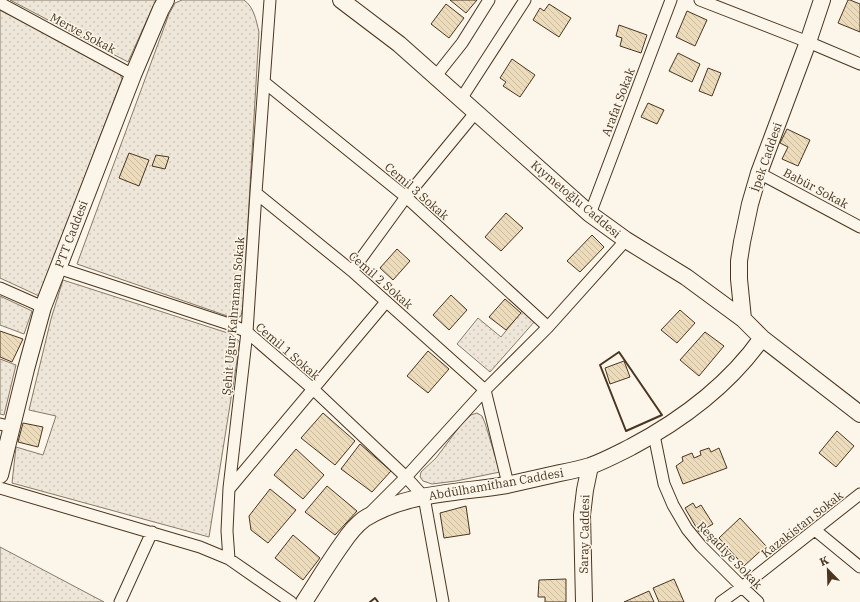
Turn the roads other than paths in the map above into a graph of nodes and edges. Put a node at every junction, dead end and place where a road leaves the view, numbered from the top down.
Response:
1 (166, 0) edge
2 (270, 0) edge
3 (341, 0) edge
4 (489, 0) edge
5 (525, 0) edge
6 (671, 0) edge
7 (700, 0) edge
8 (822, 0) edge
9 (0, 3) edge
10 (808, 42) junction
11 (860, 64) edge
12 (133, 75) junction
13 (436, 77) junction
14 (264, 82) junction
15 (461, 100) junction
16 (476, 112) junction
17 (759, 173) junction
18 (256, 193) junction
19 (406, 197) junction
20 (590, 214) junction
21 (860, 227) edge
22 (626, 240) junction
23 (58, 268) junction
24 (352, 271) junction
25 (0, 288) edge
26 (386, 302) junction
27 (43, 307) junction
28 (742, 319) junction
29 (548, 327) junction
30 (247, 332) junction
31 (762, 338) junction
32 (313, 389) junction
33 (485, 390) junction
34 (860, 414) edge
35 (6, 425) edge
36 (654, 435) junction
37 (590, 466) junction
38 (0, 475) edge
39 (406, 477) junction
40 (508, 484) junction
41 (0, 488) edge
42 (229, 488) junction
43 (860, 494) edge
44 (424, 497) junction
45 (363, 520) junction
46 (815, 530) junction
47 (152, 532) junction
48 (229, 559) junction
49 (860, 567) edge
50 (742, 588) junction
51 (585, 599) edge
52 (120, 602) edge
53 (291, 602) edge
54 (304, 602) edge
55 (443, 602) edge
56 (721, 602) edge
57 (758, 602) edge

1 - 12 street, PTT Caddesi
2 - 14 street, Şehit Uğur Kahraman Sokak
3 - 13 street, Kıymetoğlu Caddesi
4 - 13 street
5 - 15 street
6 - 20 street, Arafat Sokak
7 - 10 street
8 - 10 street, İpek Caddesi
9 - 12 street, Merve Sokak
10 - 11 street
10 - 17 street, İpek Caddesi
12 - 23 street, PTT Caddesi
13 - 15 street, Kıymetoğlu Caddesi
14 - 18 street, Şehit Uğur Kahraman Sokak
14 - 19 street, Cemil 3 Sokak
15 - 16 street, Kıymetoğlu Caddesi
16 - 19 street
16 - 20 street, Kıymetoğlu Caddesi
17 - 21 street, Babür Sokak
17 - 28 street, İpek Caddesi
18 - 24 street, Cemil 2 Sokak
18 - 30 street, Şehit Uğur Kahraman Sokak
19 - 24 street
19 - 29 street, Cemil 3 Sokak
20 - 22 street, Kıymetoğlu Caddesi
22 - 28 street, Kıymetoğlu Caddesi
22 - 29 street
23 - 27 street, PTT Caddesi
23 - 30 street, Cemil 1 Sokak
24 - 26 street, Cemil 2 Sokak
25 - 27 street
26 - 32 street
26 - 33 street, Cemil 2 Sokak
27 - 35 street, PTT Caddesi
28 - 31 street, Kıymetoğlu Caddesi
29 - 33 street
30 - 32 street, Cemil 1 Sokak
30 - 42 street, Şehit Uğur Kahraman Sokak
31 - 34 street, Kıymetoğlu Caddesi
31 - 36 street, Abdülhamithan Caddesi
32 - 39 street, Cemil 1 Sokak
32 - 42 street
33 - 39 street
33 - 40 street
35 - 38 street, PTT Caddesi
36 - 37 street, Abdülhamithan Caddesi
36 - 50 street, Reşadiye Sokak
37 - 40 street, Abdülhamithan Caddesi
37 - 51 street, Saray Caddesi
39 - 44 street, Cemil 1 Sokak
39 - 45 street
40 - 44 street, Abdülhamithan Caddesi
41 - 47 street
42 - 48 street, Şehit Uğur Kahraman Sokak
43 - 46 street, Kazakistan Sokak
44 - 45 street, Abdülhamithan Caddesi
44 - 55 street
45 - 54 street, Abdülhamithan Caddesi
46 - 49 street
46 - 50 street, Kazakistan Sokak
47 - 48 street
47 - 52 street
48 - 53 street
50 - 56 street, Kazakistan Sokak
50 - 57 street, Reşadiye Sokak

